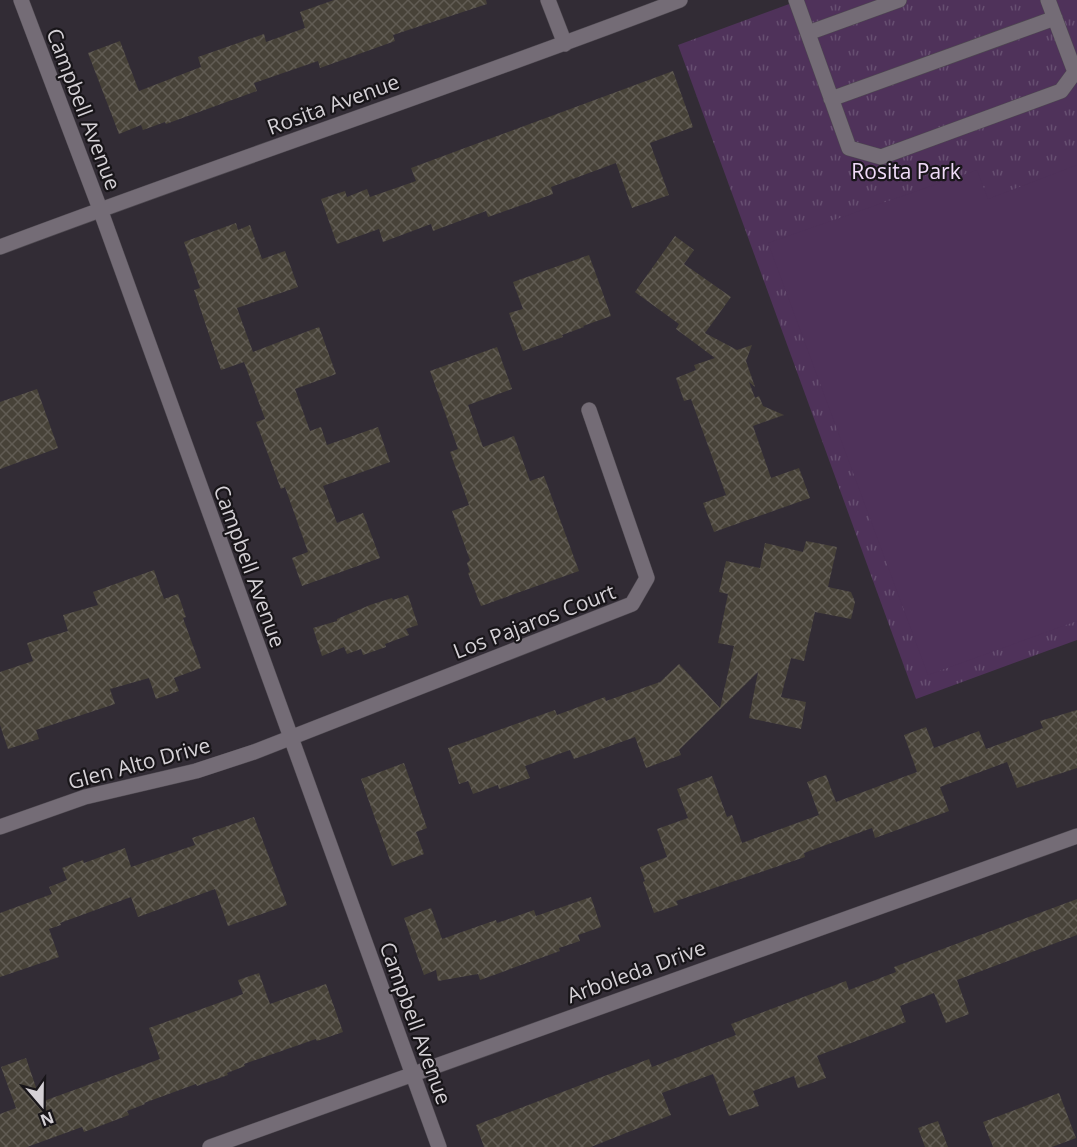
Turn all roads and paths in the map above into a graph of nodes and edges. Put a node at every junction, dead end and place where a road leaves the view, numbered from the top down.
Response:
1 (21, 0) edge
2 (548, 0) edge
3 (680, 0) edge
4 (796, 0) edge
5 (899, 0) edge
6 (1048, 0) edge
7 (1055, 18) junction
8 (808, 33) junction
9 (565, 44) junction
10 (831, 99) junction
11 (100, 209) junction
12 (0, 247) edge
13 (589, 410) dead end
14 (290, 739) junction
15 (0, 827) edge
16 (1077, 836) edge
17 (412, 1074) junction
18 (210, 1147) edge
19 (438, 1147) edge

1 - 11 street, Campbell Avenue
2 - 9 street
3 - 9 street, Rosita Avenue
4 - 8 street
5 - 8 street
6 - 7 street
7 - 10 street
7 - 10 street
8 - 10 street
9 - 11 street, Rosita Avenue
11 - 12 street, Rosita Avenue
11 - 14 street, Campbell Avenue
13 - 14 street, Los Pajaros Court
14 - 15 street, Glen Alto Drive
14 - 17 street, Campbell Avenue
16 - 17 street, Arboleda Drive
17 - 18 street, Arboleda Drive
17 - 19 street, Campbell Avenue

